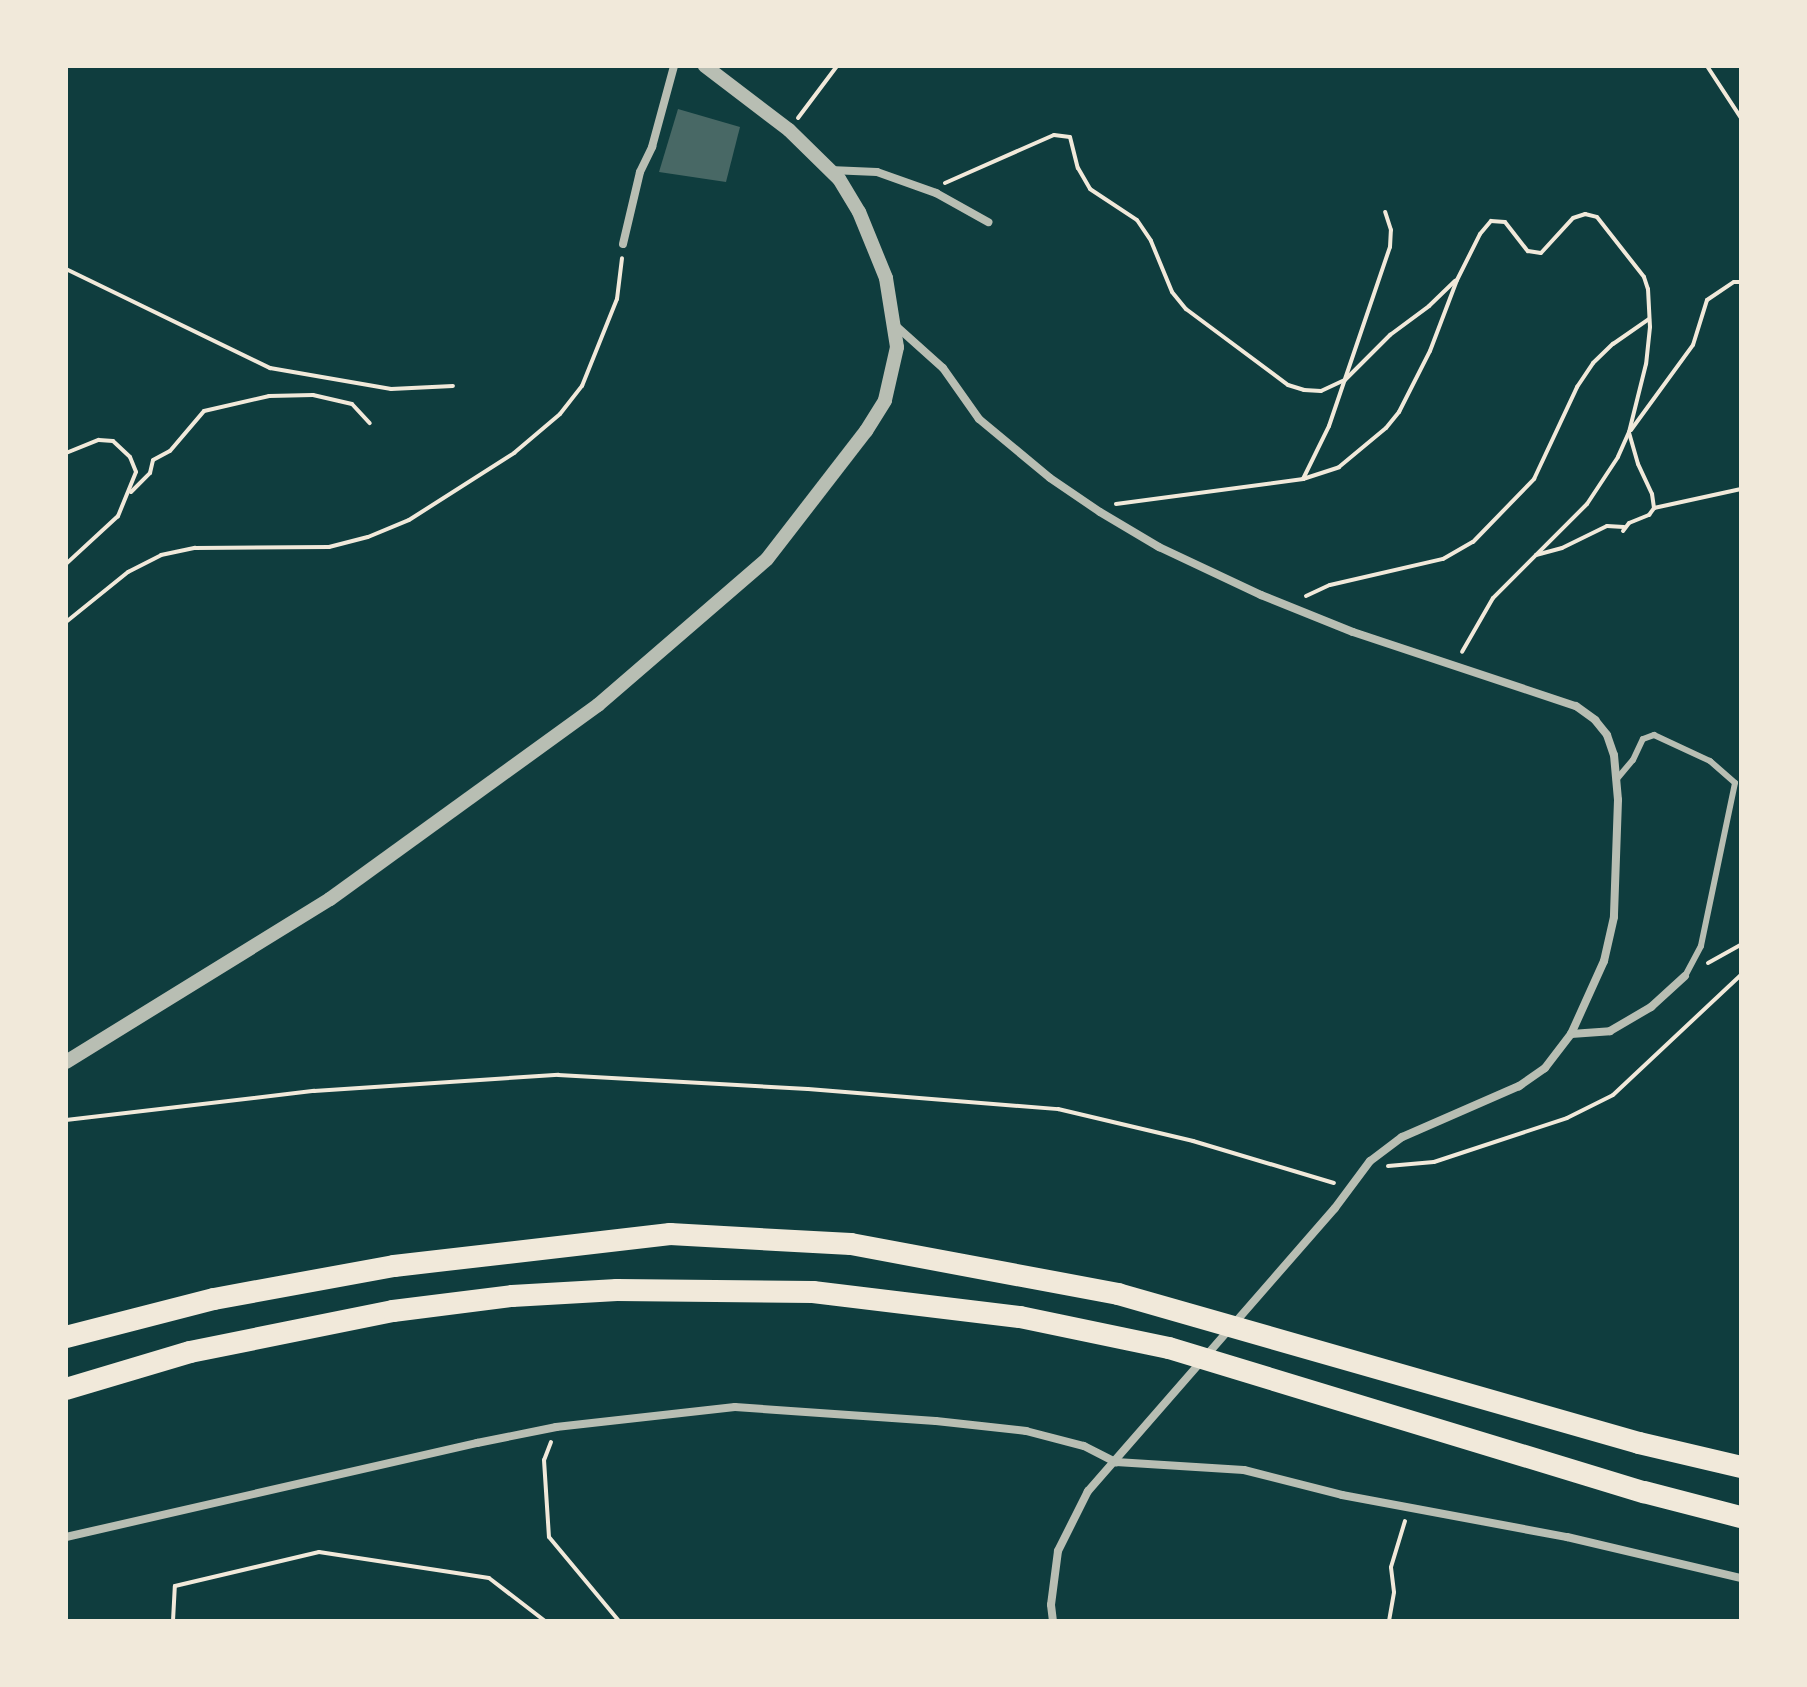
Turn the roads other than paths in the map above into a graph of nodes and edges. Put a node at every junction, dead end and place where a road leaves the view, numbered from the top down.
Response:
1 (674, 66) edge
2 (705, 66) edge
3 (830, 170) junction
4 (988, 222) dead end
5 (623, 244) road end
6 (895, 325) junction
7 (1616, 780) junction
8 (1685, 976) joint
9 (1571, 1034) junction
10 (66, 1062) edge
11 (66, 1337) edge
12 (66, 1389) edge
13 (1116, 1462) junction
14 (1741, 1467) edge
15 (1741, 1517) edge
16 (66, 1537) edge
17 (1741, 1578) edge
18 (1053, 1621) edge

1 - 5 street
2 - 3 street
3 - 4 street
3 - 6 street
6 - 7 street
6 - 10 street
7 - 8 lane
7 - 9 street
8 - 9 street
9 - 13 street
11 - 14 highway
12 - 15 highway
13 - 16 street
13 - 17 street
13 - 18 street

